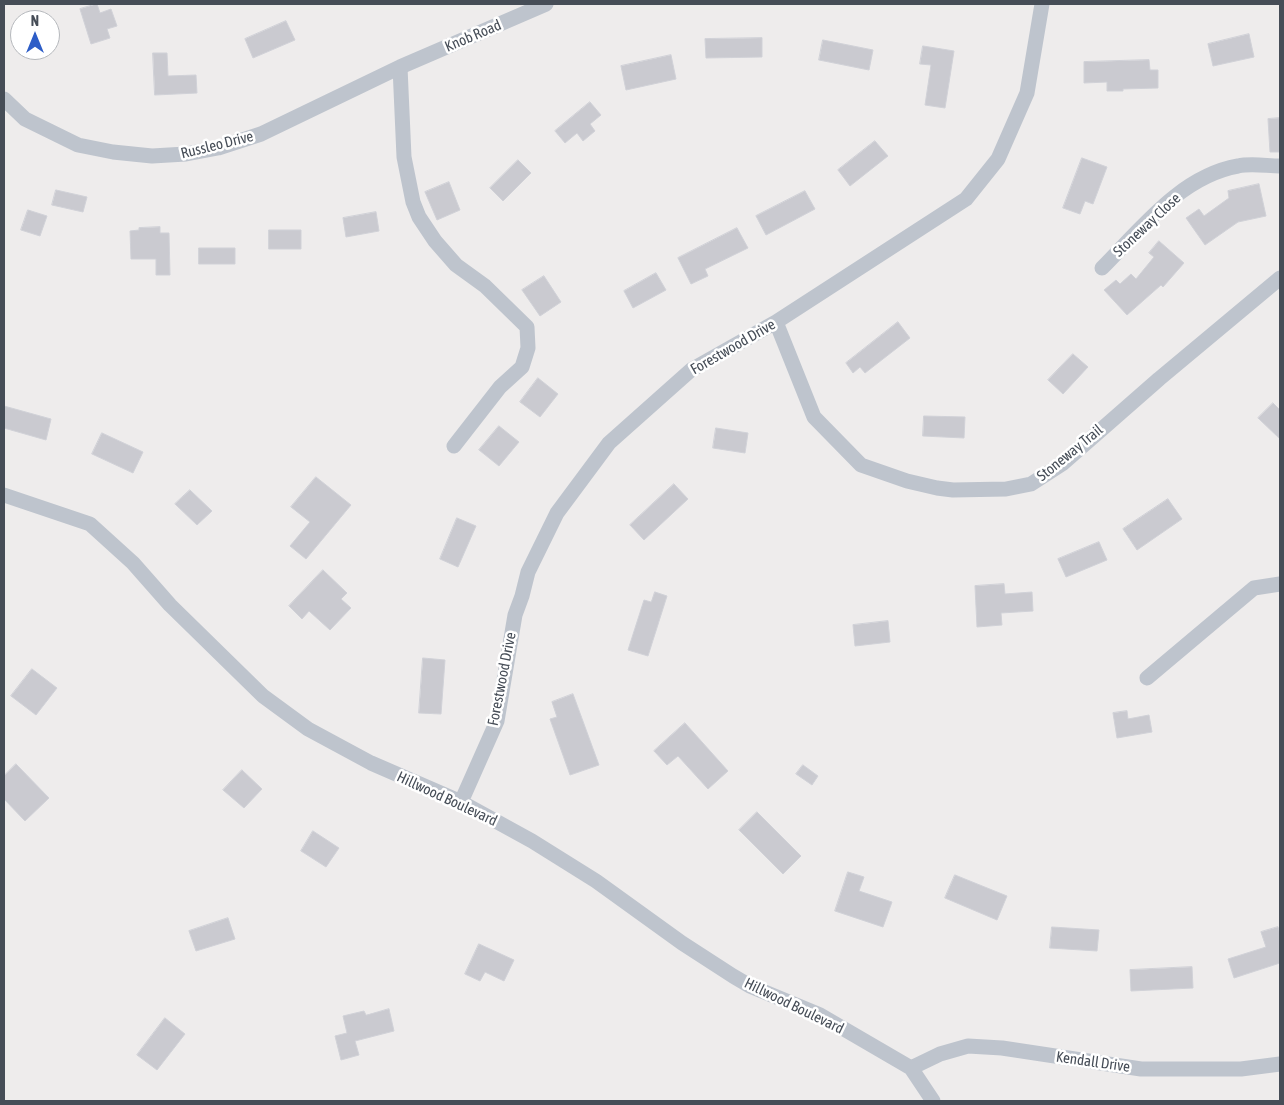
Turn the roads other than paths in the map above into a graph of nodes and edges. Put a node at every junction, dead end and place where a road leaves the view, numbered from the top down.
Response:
1 (546, 4) edge
2 (1042, 4) edge
3 (400, 67) junction
4 (4, 99) edge
5 (1280, 166) edge
6 (1102, 268) dead end
7 (1280, 278) edge
8 (776, 322) junction
9 (454, 446) dead end
10 (4, 495) edge
11 (1280, 584) edge
12 (1147, 678) dead end
13 (461, 802) junction
14 (1280, 1064) edge
15 (911, 1068) junction
16 (933, 1101) edge

1 - 3 street, Knob Road
2 - 8 street, Forestwood Drive
3 - 4 street, Russleo Drive
3 - 9 street
5 - 6 street, Stoneway Close
7 - 8 street, Stoneway Trail
8 - 13 street, Forestwood Drive
10 - 13 street, Hillwood Boulevard
11 - 12 street
13 - 15 street, Hillwood Boulevard
14 - 15 street, Kendall Drive
15 - 16 street, Hillwood Boulevard

